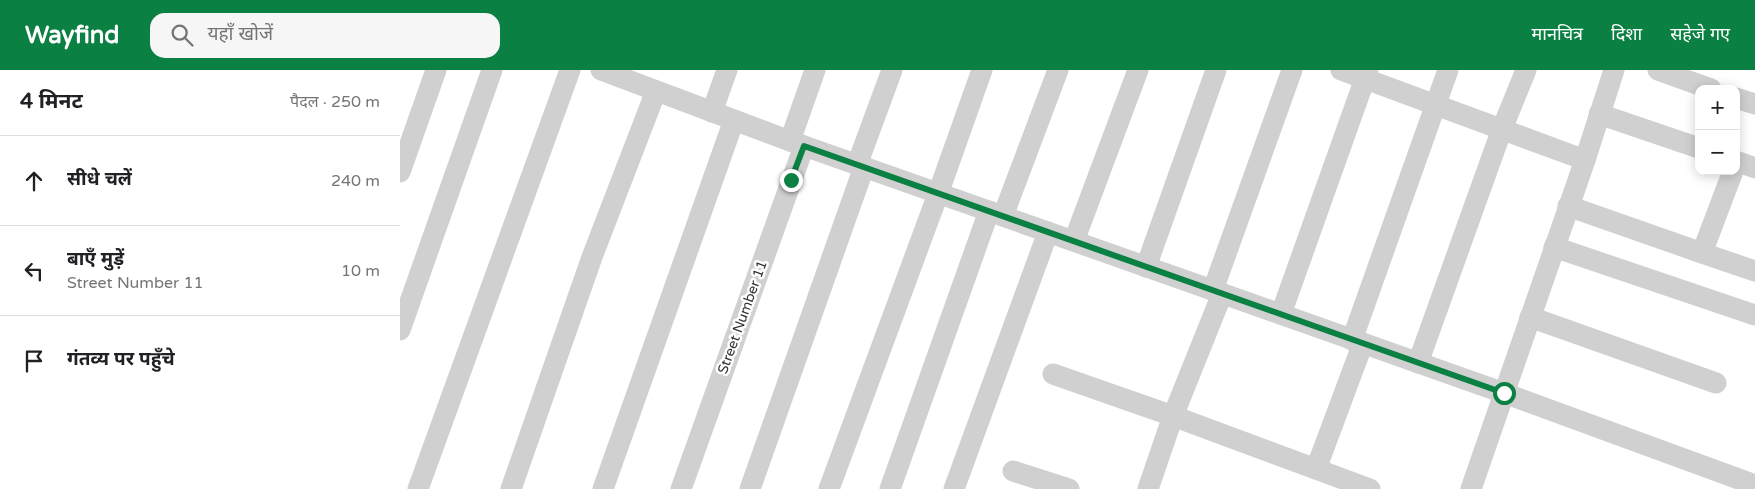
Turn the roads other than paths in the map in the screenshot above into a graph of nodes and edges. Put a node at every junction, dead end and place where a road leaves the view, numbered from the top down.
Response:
1 (436, 70) edge
2 (492, 70) edge
3 (570, 70) edge
4 (600, 70) edge
5 (727, 70) edge
6 (815, 70) edge
7 (892, 70) edge
8 (982, 70) edge
9 (1058, 70) edge
10 (1138, 70) edge
11 (1216, 70) edge
12 (1292, 70) edge
13 (1341, 70) edge
14 (1448, 70) edge
15 (1526, 70) edge
16 (1614, 70) edge
17 (1658, 70) edge
18 (1366, 74) edge
19 (647, 82) edge
20 (1700, 85) edge
21 (1740, 99) edge
22 (1434, 104) junction
23 (1755, 104) edge
24 (712, 112) junction
25 (1600, 114) junction
26 (734, 120) junction
27 (1502, 129) junction
28 (797, 143) junction
29 (1695, 147) edge
30 (1585, 160) junction
31 (1740, 163) edge
32 (860, 166) junction
33 (1755, 168) edge
34 (400, 172) edge
35 (1731, 175) edge
36 (938, 194) junction
37 (1568, 206) junction
38 (996, 214) junction
39 (1048, 232) junction
40 (1074, 242) junction
41 (1554, 246) junction
42 (1702, 253) junction
43 (1146, 267) junction
44 (1755, 271) edge
45 (1218, 292) junction
46 (1281, 314) junction
47 (1755, 315) edge
48 (1530, 317) junction
49 (400, 330) edge
50 (1357, 341) junction
51 (1418, 363) junction
52 (1053, 374) dead end
53 (1716, 383) dead end
54 (1504, 393) junction
55 (1174, 416) junction
56 (1316, 469) junction
57 (1013, 471) dead end
58 (1755, 485) edge
59 (418, 489) edge
60 (510, 489) edge
61 (603, 489) edge
62 (681, 489) edge
63 (750, 489) edge
64 (829, 489) edge
65 (890, 489) edge
66 (954, 489) edge
67 (1070, 489) edge
68 (1148, 489) edge
69 (1370, 489) edge
70 (1471, 489) edge

1 - 34 street
2 - 49 street
3 - 59 street
4 - 19 street
5 - 24 street
6 - 28 street, Street Number 11
7 - 32 street
8 - 36 street
9 - 38 street
10 - 40 street
11 - 43 street
12 - 45 street
13 - 18 street
14 - 22 street
15 - 27 street
16 - 25 street
17 - 20 street
18 - 22 street
18 - 46 street
19 - 24 street
19 - 60 street
21 - 23 street
22 - 27 street
22 - 50 street
24 - 26 street
25 - 29 street
25 - 30 street
26 - 28 street
26 - 61 street
27 - 30 street
27 - 51 street
28 - 32 street
28 - 62 street, Street Number 11
30 - 37 street
31 - 33 street
32 - 36 street
32 - 63 street
35 - 42 street
36 - 38 street
36 - 64 street
37 - 41 street
37 - 42 street
38 - 39 street
38 - 65 street
39 - 40 street
39 - 66 street
40 - 43 street
41 - 47 street
41 - 48 street
42 - 44 street
43 - 45 street
45 - 46 street
45 - 55 street
46 - 50 street
48 - 53 street
48 - 54 street
50 - 51 street
50 - 56 street
51 - 54 street
52 - 55 street
54 - 58 street
54 - 70 street
55 - 56 street
55 - 68 street
56 - 69 street
57 - 67 street

